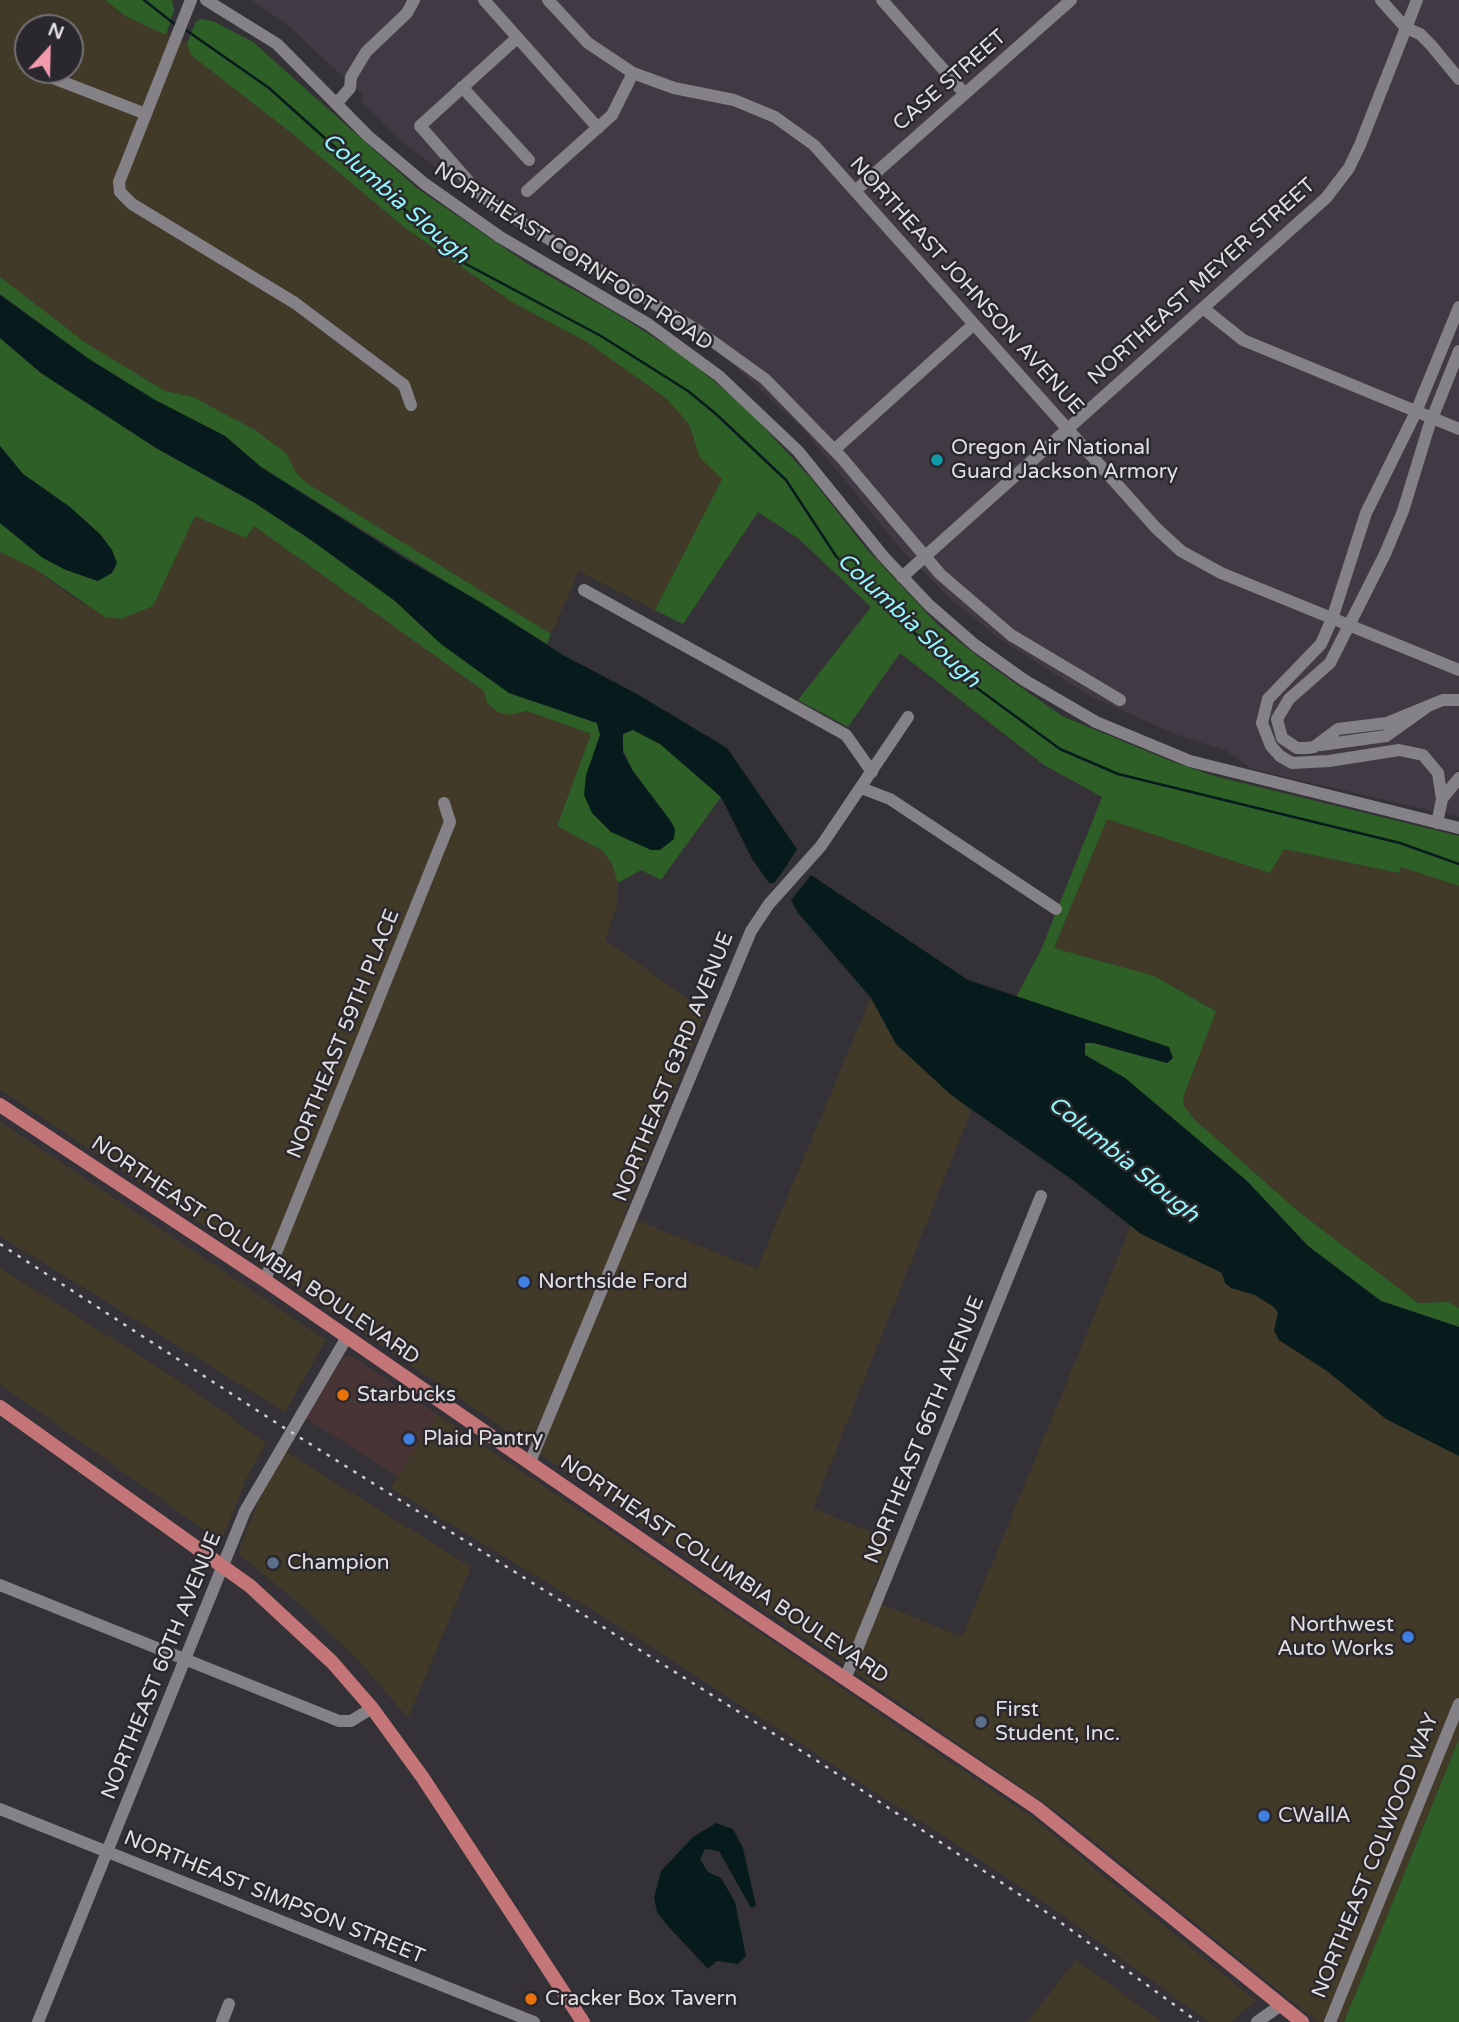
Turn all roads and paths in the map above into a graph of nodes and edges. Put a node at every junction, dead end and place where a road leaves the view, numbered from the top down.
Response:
1 (191, 0) edge
2 (206, 0) edge
3 (414, 0) edge
4 (484, 0) edge
5 (548, 0) edge
6 (882, 0) edge
7 (1071, 0) edge
8 (1381, 0) edge
9 (1417, 0) edge
10 (1406, 28) junction
11 (517, 38) junction
12 (633, 74) junction
13 (1459, 79) edge
14 (67, 84) edge
15 (462, 87) junction
16 (965, 94) junction
17 (336, 104) junction
18 (146, 114) junction
19 (598, 128) junction
20 (528, 160) dead end
21 (527, 191) dead end
22 (855, 191) junction
23 (1459, 307) edge
24 (1203, 308) junction
25 (974, 324) junction
26 (1459, 351) edge
27 (411, 405) dead end
28 (1416, 412) junction
29 (1431, 418) junction
30 (1067, 429) junction
31 (1459, 429) edge
32 (834, 450) junction
33 (924, 557) junction
34 (902, 577) junction
35 (584, 590) dead end
36 (1332, 619) junction
37 (1347, 625) junction
38 (1459, 670) edge
39 (1120, 700) dead end
40 (1459, 700) edge
41 (908, 717) dead end
42 (873, 772) junction
43 (1459, 778) edge
44 (861, 788) junction
45 (1442, 799) junction
46 (444, 803) dead end
47 (1437, 823) junction
48 (1459, 828) edge
49 (1056, 909) dead end
50 (0, 1105) edge
51 (1041, 1196) dead end
52 (265, 1280) junction
53 (347, 1337) junction
54 (2, 1412) edge
55 (530, 1462) junction
56 (222, 1566) junction
57 (0, 1585) edge
58 (184, 1660) junction
59 (845, 1679) junction
60 (1459, 1704) edge
61 (372, 1708) junction
62 (0, 1809) edge
63 (107, 1852) junction
64 (229, 2004) dead end
65 (1281, 2005) junction
66 (580, 2021) edge
67 (38, 2022) edge
68 (222, 2022) edge
69 (534, 2022) edge
70 (1257, 2022) edge
71 (1302, 2022) edge
72 (1330, 2022) edge

1 - 18 street
2 - 17 street, NORTHEAST CORNFOOT ROAD
3 - 17 street
4 - 11 street
5 - 12 street, NORTHEAST JOHNSON AVENUE
6 - 16 street
7 - 16 street, CASE STREET
8 - 10 street
9 - 10 street, NORTHEAST MEYER STREET
10 - 13 street
10 - 24 street, NORTHEAST MEYER STREET
11 - 15 street
11 - 19 street
12 - 19 street
12 - 22 street, NORTHEAST JOHNSON AVENUE
14 - 18 street
15 - 20 street
15 - 32 street
16 - 22 street, CASE STREET
17 - 34 street, NORTHEAST CORNFOOT ROAD
18 - 27 street
19 - 21 street
22 - 25 street, NORTHEAST JOHNSON AVENUE
23 - 28 street
24 - 28 street
24 - 30 street, NORTHEAST MEYER STREET
25 - 30 street, NORTHEAST JOHNSON AVENUE
25 - 32 street
26 - 29 street
28 - 29 street
28 - 36 street
29 - 31 street
29 - 37 street
30 - 33 street, NORTHEAST MEYER STREET
30 - 36 street, NORTHEAST JOHNSON AVENUE
32 - 33 street
33 - 34 street, NORTHEAST MEYER STREET
33 - 39 street
34 - 47 street, NORTHEAST CORNFOOT ROAD
35 - 42 street
36 - 37 street, NORTHEAST JOHNSON AVENUE
36 - 45 street
37 - 38 street, NORTHEAST JOHNSON AVENUE
37 - 40 street
41 - 42 street, NORTHEAST 63RD AVENUE
42 - 44 street, NORTHEAST 63RD AVENUE
43 - 45 street
44 - 49 street
44 - 55 street, NORTHEAST 63RD AVENUE
45 - 47 street
46 - 52 street, NORTHEAST 59TH PLACE
47 - 48 street, NORTHEAST CORNFOOT ROAD
50 - 52 main road, NORTHEAST COLUMBIA BOULEVARD
51 - 59 street, NORTHEAST 66TH AVENUE
52 - 53 main road, NORTHEAST COLUMBIA BOULEVARD
53 - 55 main road, NORTHEAST COLUMBIA BOULEVARD
53 - 56 street, NORTHEAST 60TH AVENUE
54 - 56 main road
55 - 59 main road, NORTHEAST COLUMBIA BOULEVARD
56 - 58 street, NORTHEAST 60TH AVENUE
56 - 61 main road
57 - 58 street
58 - 61 street
58 - 63 street, NORTHEAST 60TH AVENUE
59 - 65 main road, NORTHEAST COLUMBIA BOULEVARD
60 - 72 street, NORTHEAST COLWOOD WAY
61 - 66 main road
62 - 63 street, NORTHEAST SIMPSON STREET
63 - 67 street, NORTHEAST 60TH AVENUE
63 - 69 street, NORTHEAST SIMPSON STREET
64 - 68 street
65 - 70 street
65 - 71 main road, NORTHEAST COLUMBIA BOULEVARD

